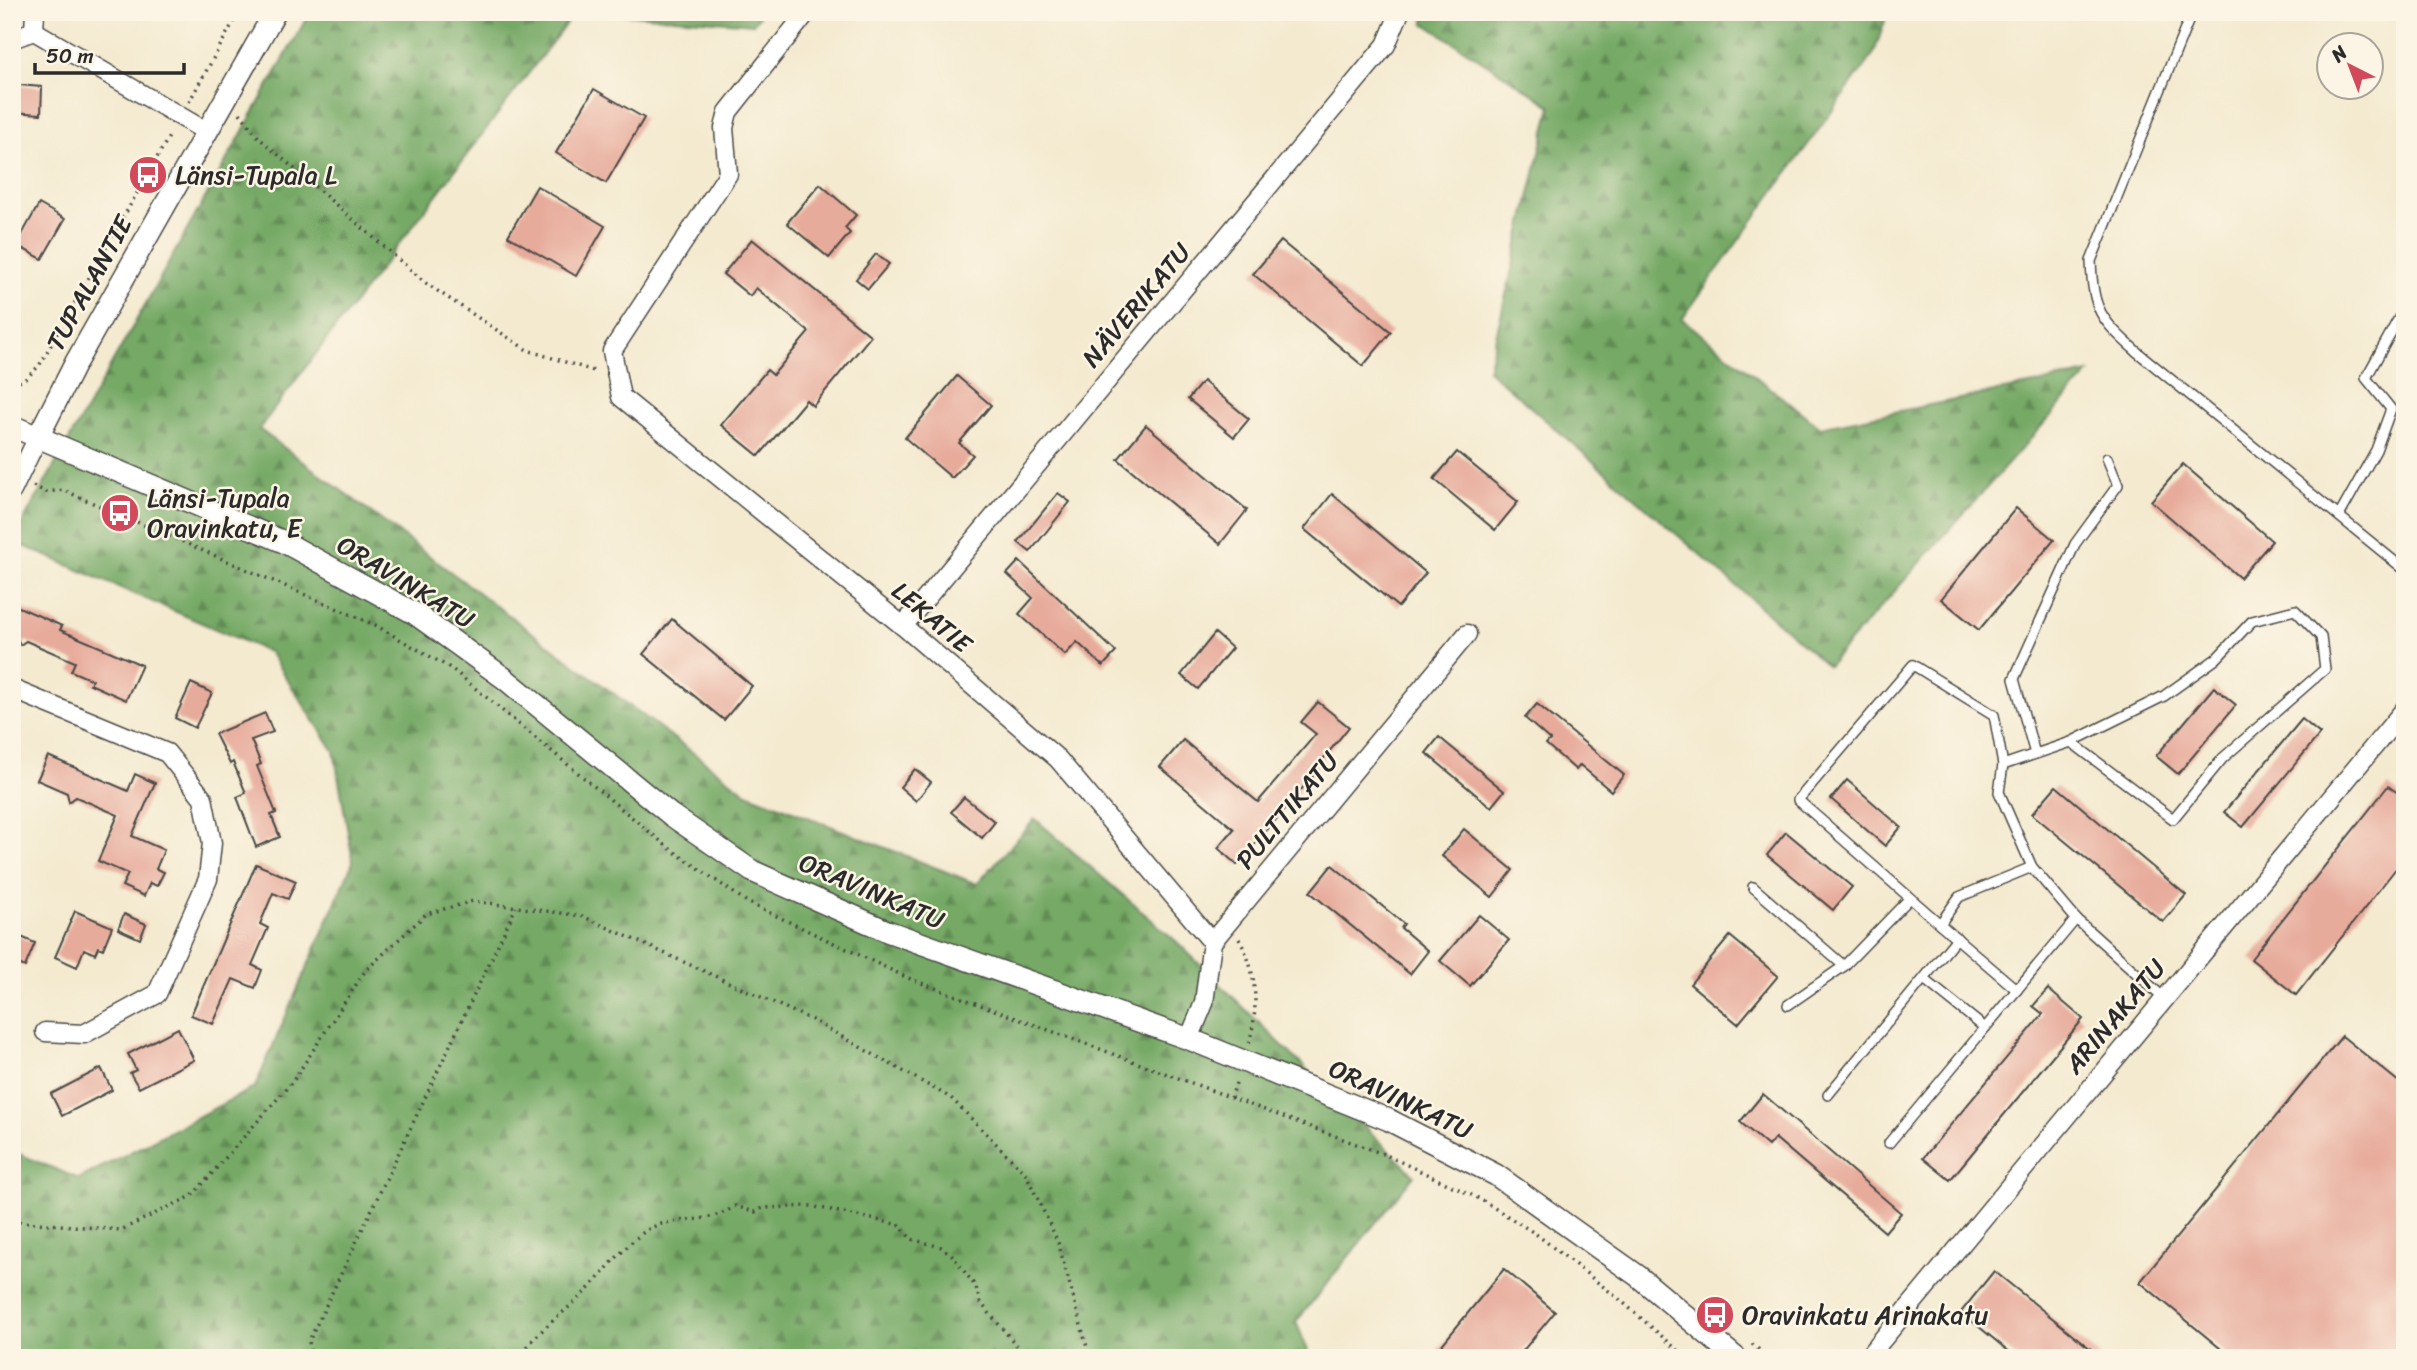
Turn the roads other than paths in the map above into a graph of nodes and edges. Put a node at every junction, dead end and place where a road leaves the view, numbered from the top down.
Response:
1 (35, 12) edge
2 (275, 12) edge
3 (807, 12) edge
4 (1400, 12) edge
5 (2192, 12) edge
6 (34, 31) junction
7 (12, 39) edge
8 (207, 132) junction
9 (2405, 307) edge
10 (12, 426) edge
11 (38, 436) junction
12 (2107, 458) dead end
13 (12, 491) edge
14 (2339, 516) junction
15 (2405, 570) edge
16 (903, 626) junction
17 (1467, 634) dead end
18 (12, 689) edge
19 (2405, 709) edge
20 (2071, 742) junction
21 (2035, 754) junction
22 (2003, 765) junction
23 (2032, 867) junction
24 (1753, 887) dead end
25 (1910, 898) junction
26 (2076, 919) junction
27 (1940, 924) junction
28 (1957, 938) junction
29 (1213, 942) junction
30 (1844, 965) junction
31 (1924, 979) junction
32 (2017, 990) junction
33 (2164, 998) junction
34 (1788, 1005) dead end
35 (1985, 1028) junction
36 (45, 1032) dead end
37 (1189, 1039) junction
38 (1828, 1095) dead end
39 (1889, 1143) dead end
40 (1736, 1358) edge
41 (1867, 1358) edge

1 - 6 street
2 - 8 street, TUPALANTIE
3 - 16 street, LEKATIE
4 - 16 street, NÄVERIKATU
5 - 14 lane
6 - 7 street
6 - 8 street
8 - 11 street, TUPALANTIE
9 - 14 lane
10 - 11 street, ORAVINKATU
11 - 13 street
11 - 37 street, ORAVINKATU
12 - 21 lane
14 - 15 lane
16 - 29 street, LEKATIE
17 - 29 street, PULTTIKATU
18 - 36 street
19 - 33 street, ARINAKATU
20 - 20 lane
20 - 21 lane
21 - 22 lane
22 - 23 lane
22 - 25 lane
23 - 26 lane
23 - 27 lane
24 - 30 lane
25 - 27 lane
25 - 30 lane
26 - 32 lane
26 - 33 lane
27 - 28 lane
28 - 31 lane
28 - 32 lane
29 - 37 street, PULTTIKATU
30 - 34 lane
31 - 35 lane
31 - 38 lane
32 - 35 lane
33 - 41 street, ARINAKATU
35 - 39 lane
37 - 40 street, ORAVINKATU

